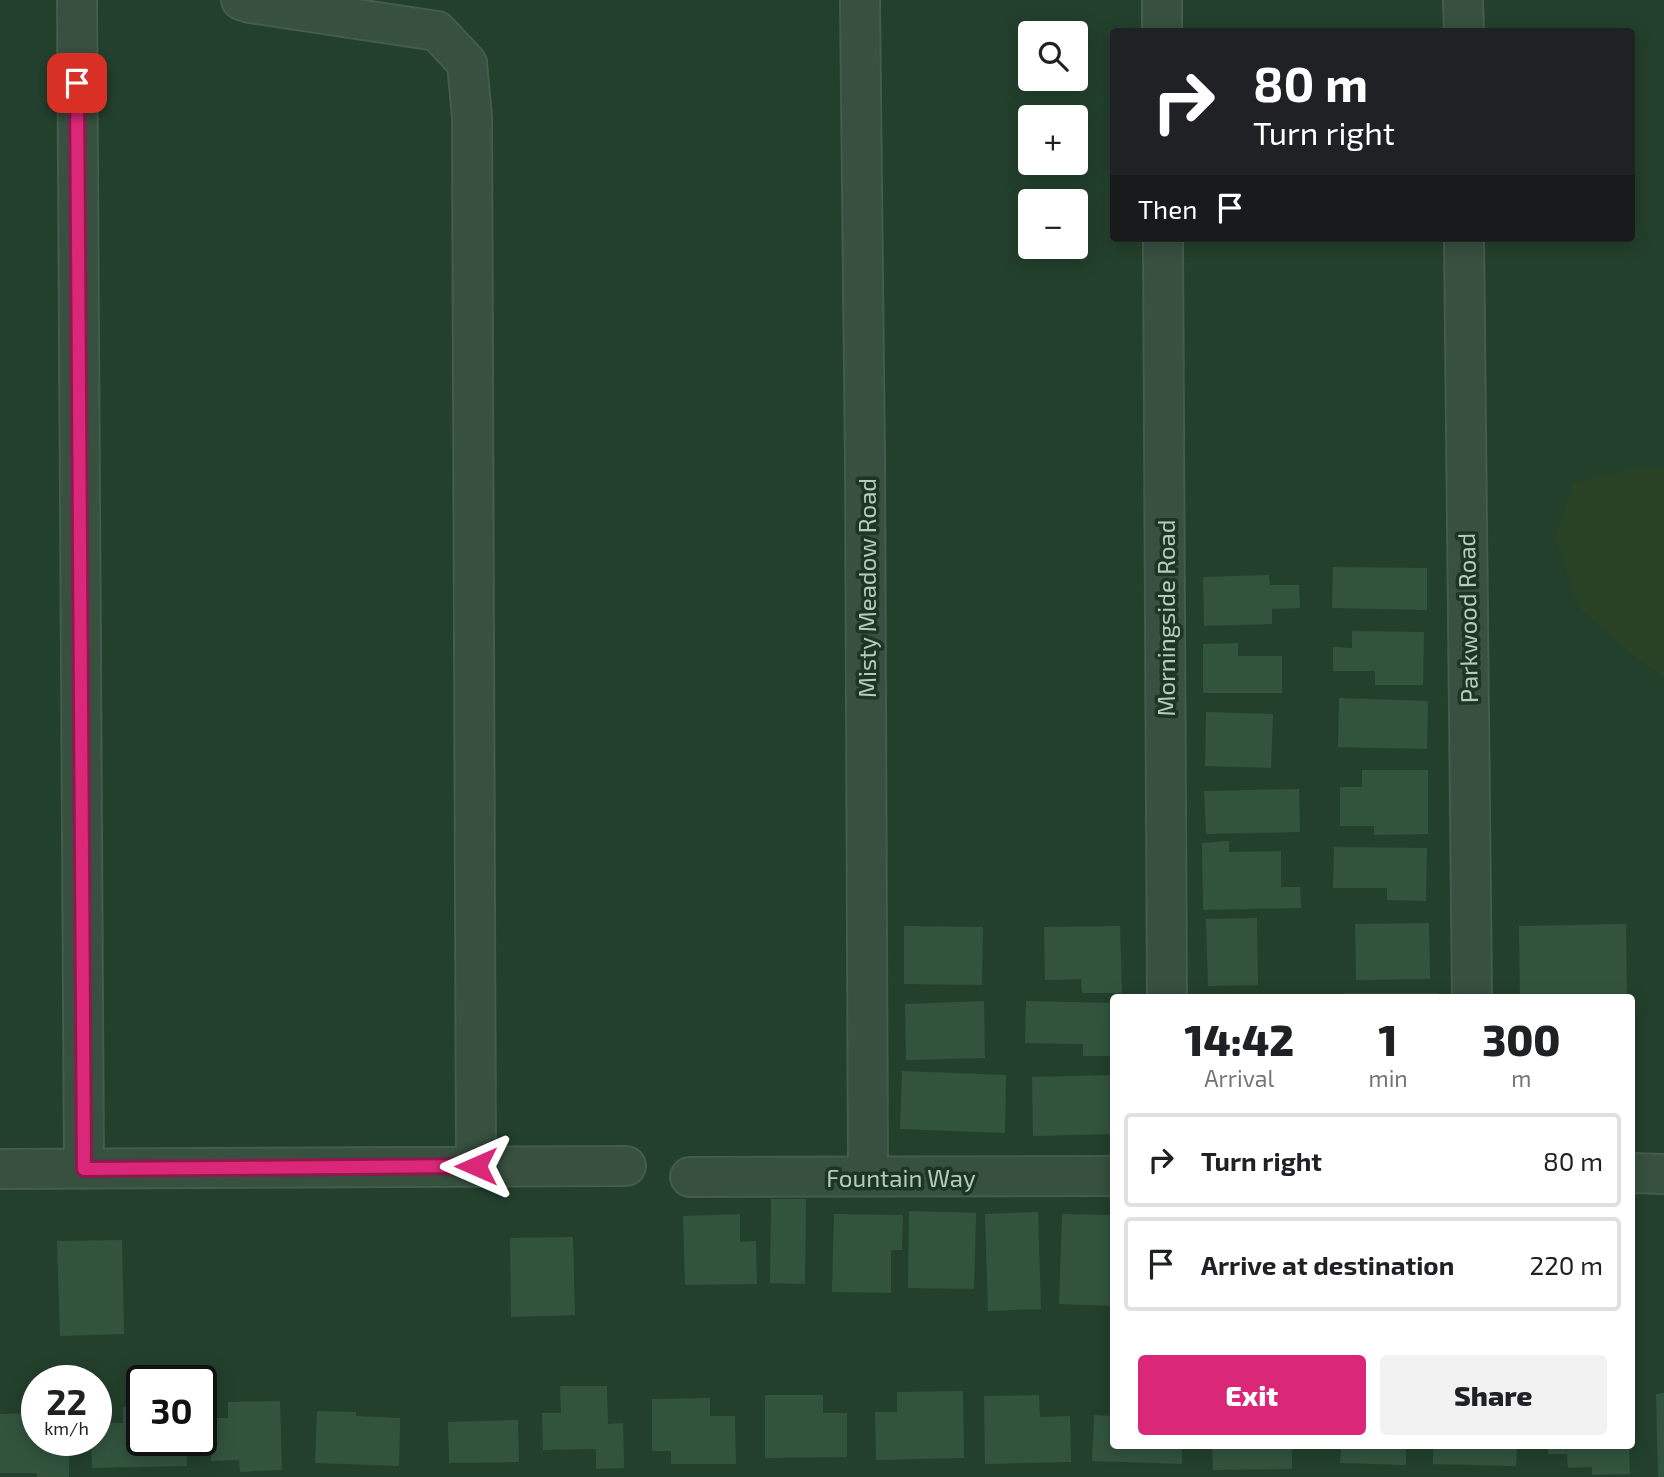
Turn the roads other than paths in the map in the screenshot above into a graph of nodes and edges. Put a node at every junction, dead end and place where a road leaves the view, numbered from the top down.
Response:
1 (77, 0) edge
2 (241, 0) edge
3 (860, 0) edge
4 (1162, 0) edge
5 (1464, 0) edge
6 (1163, 28) edge
7 (1464, 28) edge
8 (1163, 242) edge
9 (1464, 242) edge
10 (1167, 994) edge
11 (1472, 994) edge
12 (476, 1166) junction
13 (625, 1166) dead end
14 (0, 1169) edge
15 (84, 1169) junction
16 (1635, 1173) edge
17 (1664, 1174) edge
18 (1110, 1176) edge
19 (690, 1177) dead end
20 (868, 1177) junction

1 - 15 street
2 - 12 street
3 - 20 street, Misty Meadow Road
4 - 6 street
5 - 7 street
8 - 10 street, Morningside Road
9 - 11 street, Parkwood Road
12 - 13 street
12 - 15 street
14 - 15 street
16 - 17 street
18 - 20 street, Fountain Way
19 - 20 street, Fountain Way

